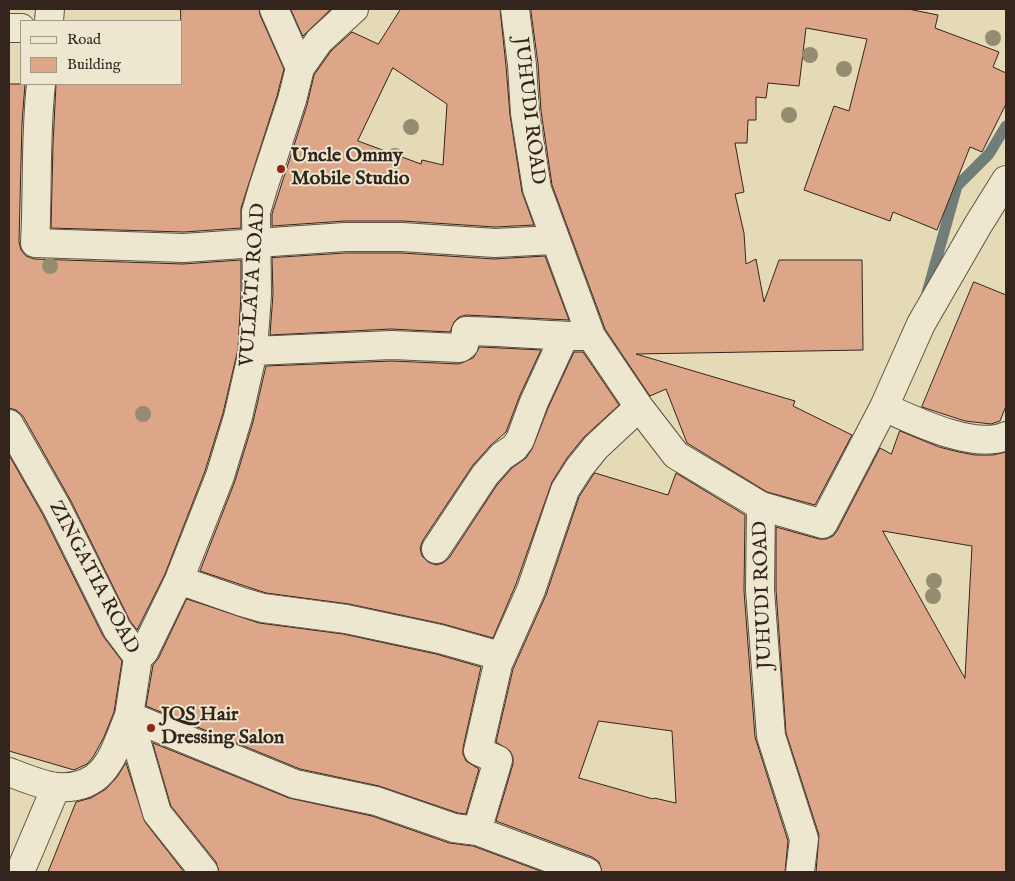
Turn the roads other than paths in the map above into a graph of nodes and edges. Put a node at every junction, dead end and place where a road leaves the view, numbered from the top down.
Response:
1 (274, 9) edge
2 (354, 9) edge
3 (515, 9) edge
4 (300, 68) junction
5 (41, 85) edge
6 (1006, 180) edge
7 (554, 240) junction
8 (257, 243) junction
9 (591, 336) junction
10 (564, 337) junction
11 (252, 351) junction
12 (639, 407) junction
13 (884, 407) junction
14 (9, 424) edge
15 (1006, 436) edge
16 (761, 506) junction
17 (436, 549) dead end
18 (179, 580) junction
19 (138, 657) junction
20 (498, 664) junction
21 (129, 716) junction
22 (9, 772) edge
23 (56, 787) junction
24 (477, 831) junction
25 (20, 872) edge
26 (204, 872) edge
27 (587, 872) edge
28 (800, 872) edge

1 - 4 street
2 - 4 street, VULLATA ROAD
3 - 7 street, JUHUDI ROAD
4 - 8 street, VULLATA ROAD
5 - 8 street
6 - 13 street
7 - 8 street
7 - 9 street, JUHUDI ROAD
8 - 11 street, VULLATA ROAD
9 - 10 street
9 - 12 street, JUHUDI ROAD
10 - 11 street
10 - 17 street
11 - 18 street, VULLATA ROAD
12 - 16 street, JUHUDI ROAD
12 - 20 street
13 - 15 street
13 - 16 street
14 - 19 street, ZINGATIA ROAD
16 - 28 street, JUHUDI ROAD
18 - 19 street, VULLATA ROAD
18 - 20 street
19 - 21 street, ZINGATIA ROAD
20 - 24 street
21 - 23 street
21 - 24 street
21 - 26 street, ZINGATIA ROAD
22 - 23 street
23 - 25 street
24 - 27 street

